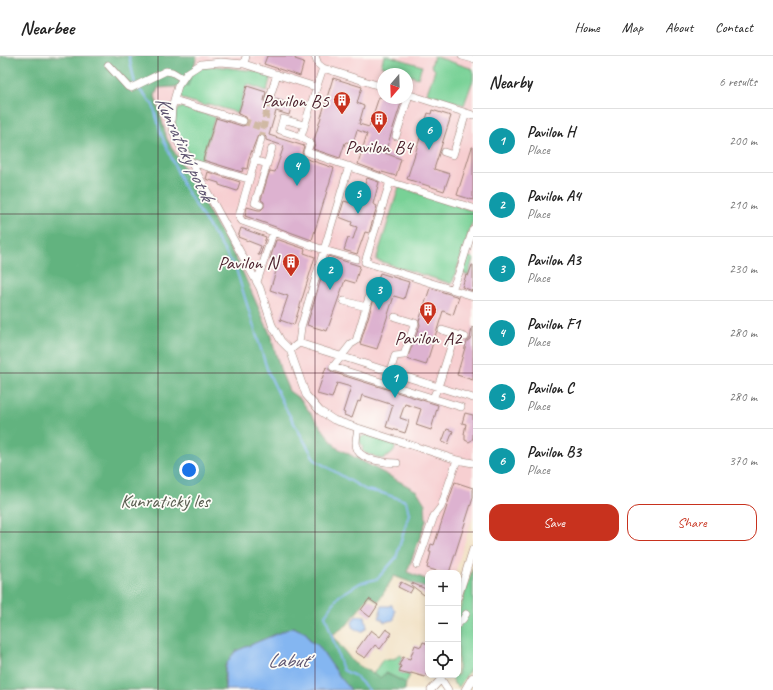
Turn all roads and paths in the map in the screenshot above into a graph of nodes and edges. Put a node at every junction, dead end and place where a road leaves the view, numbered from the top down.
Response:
1 (246, 56) edge
2 (315, 56) edge
3 (462, 56) edge
4 (473, 60) edge
5 (244, 64) junction
6 (108, 66) dead end
7 (323, 68) junction
8 (277, 74) junction
9 (182, 78) junction
10 (377, 85) edge
11 (316, 87) junction
12 (413, 97) edge
13 (174, 100) junction
14 (268, 100) tunnel mouth
15 (405, 104) edge
16 (470, 114) edge
17 (242, 121) tunnel mouth
18 (304, 125) junction
19 (396, 136) dead end
20 (301, 137) junction
21 (261, 139) tunnel mouth
22 (272, 148) dead end
23 (444, 152) dead end
24 (254, 160) junction
25 (191, 162) junction
26 (267, 164) junction
27 (349, 166) junction
28 (248, 179) junction
29 (390, 182) junction
30 (260, 204) dead end
31 (473, 208) edge
32 (473, 229) edge
33 (273, 233) junction
34 (324, 250) junction
35 (356, 259) dead end
36 (257, 282) junction
37 (452, 289) junction
38 (371, 290) dead end
39 (473, 296) edge
40 (344, 301) dead end
41 (366, 308) junction
42 (395, 316) dead end
43 (442, 330) dead end
44 (455, 334) junction
45 (465, 337) dead end
46 (299, 343) junction
47 (290, 350) junction
48 (340, 356) junction
49 (390, 372) junction
50 (386, 384) junction
51 (438, 387) junction
52 (433, 398) junction
53 (473, 398) edge
54 (461, 407) dead end
55 (358, 428) junction
56 (457, 460) junction
57 (397, 463) dead end
58 (473, 464) edge
59 (473, 549) edge
60 (417, 565) dead end
61 (461, 587) edge
62 (466, 614) dead end
63 (461, 621) edge
64 (440, 678) edge
65 (442, 678) edge
66 (473, 678) edge
67 (431, 690) edge
68 (448, 690) edge
69 (466, 690) edge

1 - 5 street
2 - 7 street
3 - 4 street
5 - 8 street
5 - 9 street
6 - 9 street
7 - 10 street
7 - 11 street
8 - 11 street
8 - 14 street
9 - 13 street
11 - 18 street
12 - 16 street
13 - 17 street
13 - 25 street
15 - 19 street
16 - 23 street
18 - 20 street
18 - 20 street
20 - 27 street
21 - 24 street
22 - 26 street
24 - 26 street
24 - 28 street
25 - 28 street
25 - 36 street
26 - 30 street
27 - 29 street
27 - 34 street
28 - 33 street
29 - 31 street
29 - 37 street
32 - 37 street
33 - 34 street
33 - 36 street
34 - 35 street
34 - 46 street
36 - 47 street
37 - 39 street
38 - 41 street
40 - 41 street
41 - 48 street
42 - 49 street
43 - 44 street
44 - 45 street
44 - 51 street
46 - 47 street
46 - 48 street
47 - 55 street
48 - 49 street
48 - 50 street
49 - 50 street
49 - 51 street
50 - 52 street
51 - 52 street
51 - 53 street
52 - 54 street
55 - 56 street
55 - 57 street
56 - 58 street
56 - 60 street
59 - 61 street
62 - 63 street
64 - 67 street
65 - 68 street
66 - 69 main road

